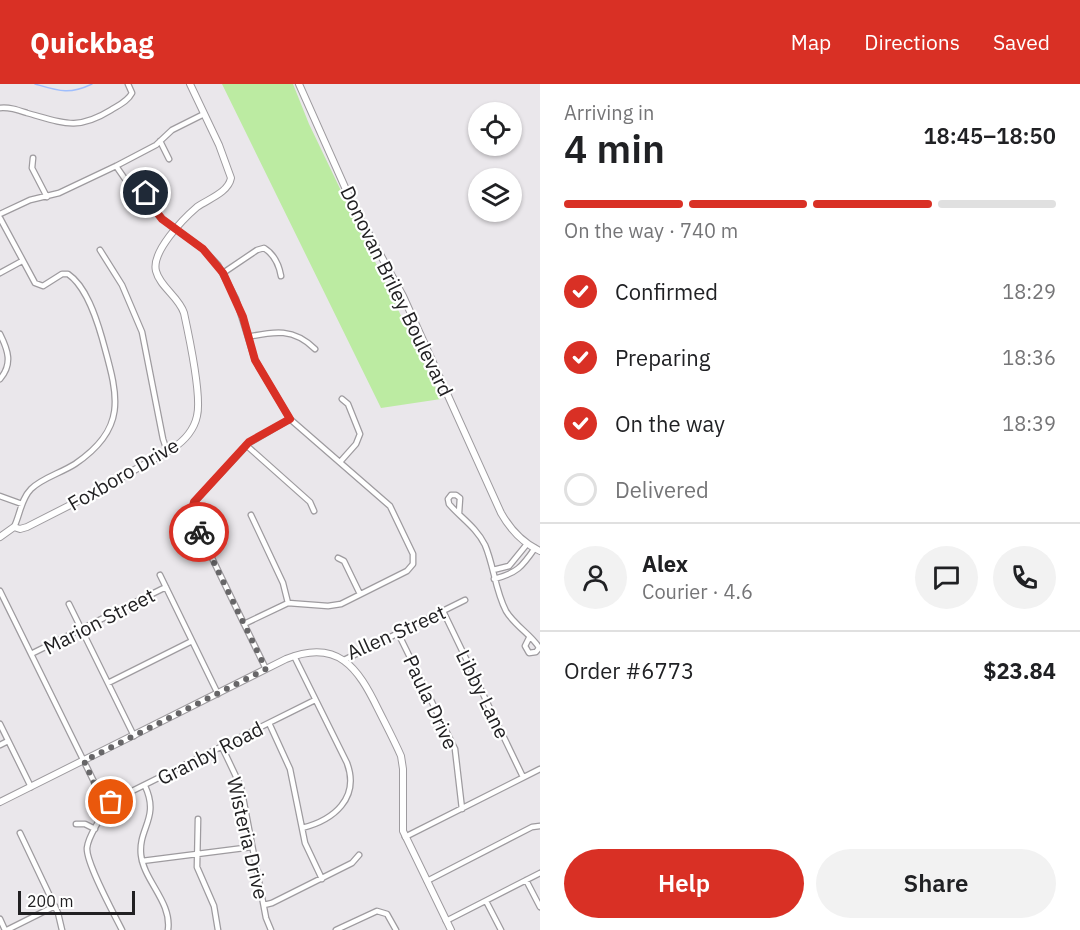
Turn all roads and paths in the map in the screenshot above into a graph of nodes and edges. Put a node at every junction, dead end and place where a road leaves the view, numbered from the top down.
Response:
1 (128, 84) edge
2 (190, 84) edge
3 (299, 84) edge
4 (0, 108) edge
5 (204, 114) junction
6 (160, 141) junction
7 (33, 158) dead end
8 (169, 159) dead end
9 (116, 166) junction
10 (47, 197) junction
11 (0, 216) edge
12 (176, 230) junction
13 (100, 250) dead end
14 (22, 261) junction
15 (0, 273) edge
16 (223, 273) junction
17 (280, 276) dead end
18 (0, 334) edge
19 (248, 337) junction
20 (315, 350) dead end
21 (0, 379) edge
22 (342, 399) dead end
23 (290, 419) junction
24 (246, 445) junction
25 (167, 451) junction
26 (340, 462) junction
27 (0, 496) edge
28 (22, 504) junction
29 (315, 511) dead end
30 (459, 513) dead end
31 (251, 515) dead end
32 (14, 527) junction
33 (0, 537) edge
34 (527, 544) junction
35 (537, 549) edge
36 (338, 558) dead end
37 (517, 559) junction
38 (523, 564) junction
39 (507, 567) junction
40 (492, 570) junction
41 (512, 574) junction
42 (160, 575) dead end
43 (494, 579) junction
44 (166, 587) junction
45 (0, 591) edge
46 (360, 594) junction
47 (465, 600) dead end
48 (288, 603) junction
49 (69, 604) dead end
50 (442, 611) junction
51 (244, 624) junction
52 (81, 630) junction
53 (398, 633) junction
54 (529, 638) dead end
55 (192, 641) junction
56 (31, 654) junction
57 (294, 656) junction
58 (344, 660) junction
59 (266, 669) junction
60 (108, 683) junction
61 (218, 694) junction
62 (315, 700) junction
63 (269, 723) junction
64 (0, 724) edge
65 (134, 736) junction
66 (8, 741) junction
67 (0, 746) edge
68 (222, 747) junction
69 (84, 761) junction
70 (540, 769) edge
71 (523, 777) junction
72 (145, 786) junction
73 (31, 787) junction
74 (0, 802) edge
75 (104, 805) junction
76 (462, 809) junction
77 (198, 819) dead end
78 (76, 824) dead end
79 (540, 826) edge
80 (302, 828) junction
81 (95, 829) junction
82 (20, 833) dead end
83 (405, 837) junction
84 (252, 847) junction
85 (196, 853) junction
86 (359, 855) dead end
87 (142, 861) junction
88 (540, 873) edge
89 (322, 879) junction
90 (426, 880) junction
91 (526, 880) junction
92 (486, 901) junction
93 (264, 905) junction
94 (55, 906) junction
95 (540, 908) edge
96 (0, 919) edge
97 (446, 921) junction
98 (6, 930) edge
99 (62, 930) edge
100 (122, 930) edge
101 (168, 930) edge
102 (218, 930) edge
103 (271, 930) edge
104 (336, 930) edge
105 (396, 930) edge
106 (451, 930) edge
107 (501, 930) edge

1 - 4 street
2 - 5 street
3 - 34 street, Donovan Briley Boulevard
5 - 6 street
5 - 12 street, Foxboro Drive
6 - 8 street
6 - 9 street
7 - 10 street
9 - 10 street
9 - 12 street
10 - 11 street
11 - 14 street
12 - 16 street
12 - 25 street, Foxboro Drive
13 - 25 street
14 - 15 street
14 - 28 street
16 - 17 street
16 - 19 street
18 - 21 street
19 - 20 street
19 - 23 street
22 - 26 street
23 - 24 street
23 - 26 street
24 - 29 street
24 - 51 street
25 - 32 street, Foxboro Drive
26 - 46 street
27 - 28 street
28 - 32 street
30 - 40 street
31 - 48 street
32 - 33 street
34 - 35 street, Donovan Briley Boulevard
34 - 37 street
35 - 38 street
36 - 46 street
37 - 38 street
37 - 39 street
38 - 41 street
39 - 40 street
39 - 41 street
40 - 43 street
41 - 43 street
42 - 44 street
43 - 54 street
44 - 52 street, Marion Street
44 - 55 street
45 - 56 street
46 - 48 street
47 - 50 street, Allen Street
48 - 51 street
49 - 52 street
50 - 53 street, Allen Street
50 - 71 street, Libby Lane
51 - 59 street
52 - 56 street, Marion Street
52 - 60 street
53 - 58 street, Allen Street
53 - 76 street, Paula Drive
55 - 60 street
55 - 61 street
56 - 69 street
57 - 58 street, Allen Street
57 - 59 street, Allen Street
57 - 62 street
58 - 83 street
59 - 61 street, Allen Street
60 - 65 street
61 - 65 street, Allen Street
62 - 63 street, Granby Road
62 - 80 street
63 - 68 street, Granby Road
63 - 80 street
64 - 66 street
65 - 69 street, Allen Street
66 - 67 street
66 - 73 street
68 - 72 street, Granby Road
68 - 84 street, Wisteria Drive
69 - 73 street, Allen Street
69 - 75 street
70 - 71 street
71 - 76 street
72 - 75 street, Granby Road
72 - 87 street
73 - 74 street, Allen Street
75 - 81 street
76 - 83 street
77 - 85 street
78 - 81 street
79 - 90 street
80 - 89 street
81 - 100 street
82 - 94 street
83 - 90 street
84 - 85 street
84 - 93 street, Wisteria Drive
85 - 87 street
85 - 102 street
86 - 89 street
87 - 101 street
88 - 91 street
89 - 93 street
90 - 97 street
91 - 92 street
91 - 95 street
92 - 97 street
92 - 107 street
93 - 103 street, Wisteria Drive
94 - 98 street
94 - 99 street
96 - 98 street
97 - 106 street
104 - 105 street

